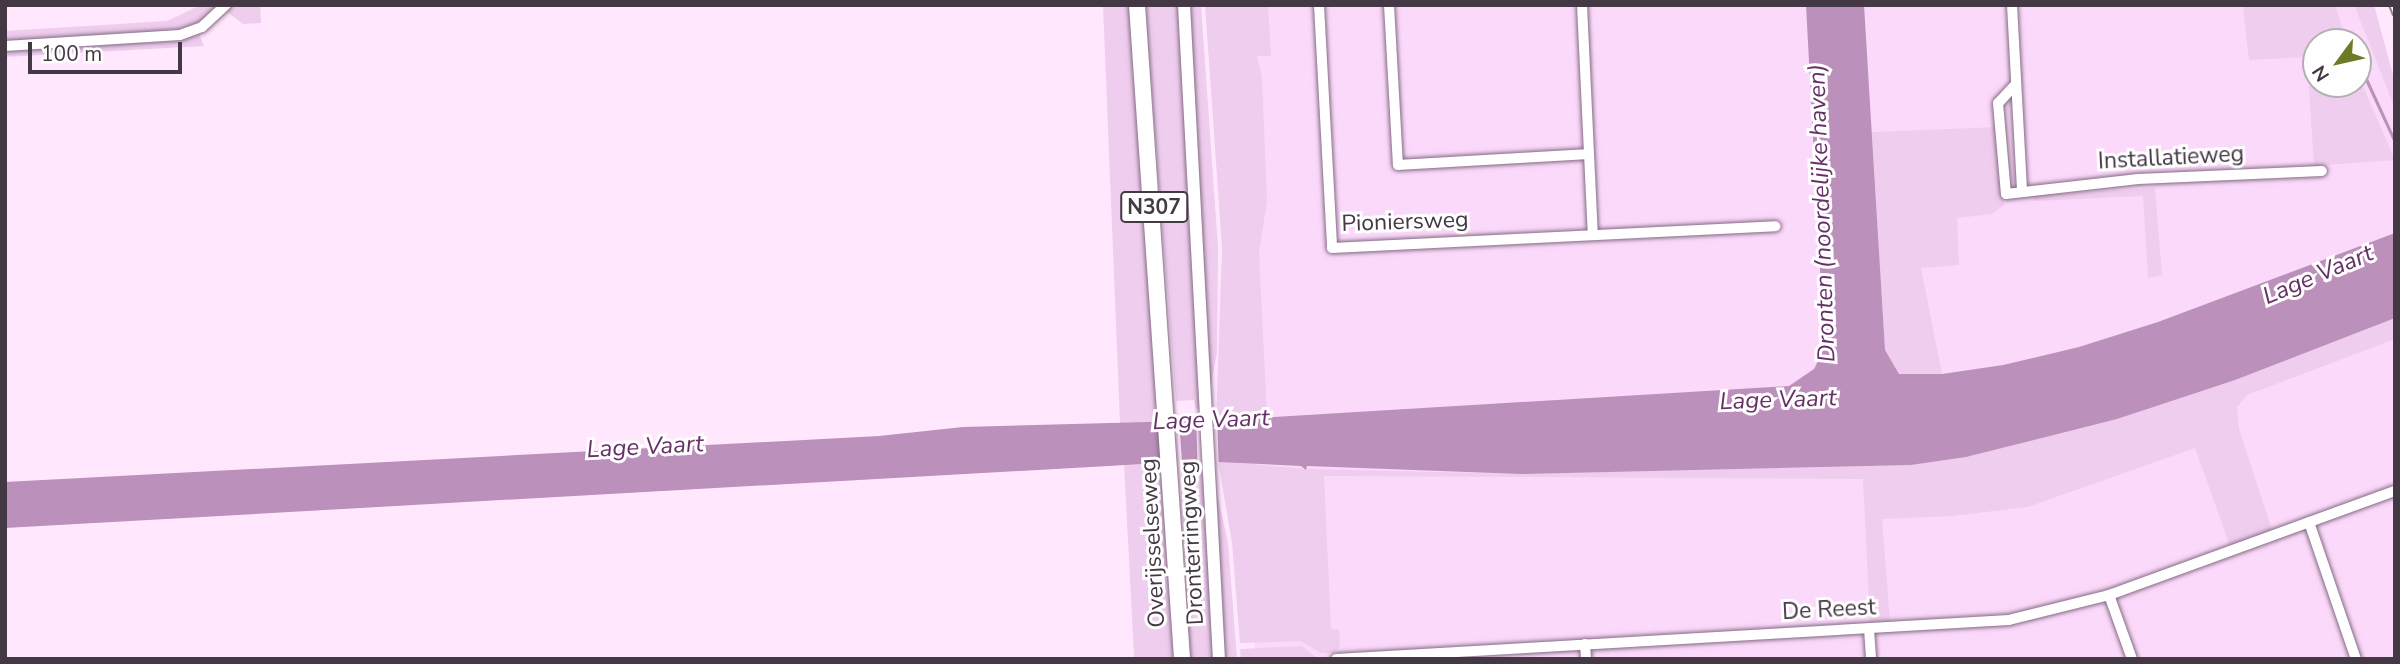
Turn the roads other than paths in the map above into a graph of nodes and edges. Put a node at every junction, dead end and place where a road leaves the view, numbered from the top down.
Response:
1 (226, 5) edge
2 (1137, 5) edge
3 (1184, 5) edge
4 (1319, 5) edge
5 (1389, 5) edge
6 (1582, 5) edge
7 (2012, 5) edge
8 (5, 46) edge
9 (2017, 84) junction
10 (1589, 154) junction
11 (2322, 171) dead end
12 (2022, 190) junction
13 (1775, 226) dead end
14 (1593, 235) junction
15 (2395, 491) edge
16 (2309, 522) junction
17 (2109, 595) junction
18 (1869, 629) junction
19 (1586, 644) junction
20 (1182, 659) edge
21 (1219, 659) edge
22 (1336, 659) edge
23 (1586, 659) edge
24 (1871, 659) edge
25 (2132, 659) edge
26 (2356, 659) edge

1 - 8 street
2 - 20 highway, Overijsselseweg / N307
3 - 21 main road, Dronterringweg
4 - 14 street, Pioniersweg
5 - 10 street
6 - 10 street
7 - 9 street
9 - 12 street
9 - 12 street
10 - 14 street
11 - 12 street, Installatieweg
13 - 14 street, Pioniersweg
15 - 16 street, De Reest
16 - 17 street, De Reest
16 - 26 street
17 - 18 street, De Reest
17 - 25 street
18 - 19 street, De Reest
18 - 24 street
19 - 22 street, De Reest
19 - 23 street

